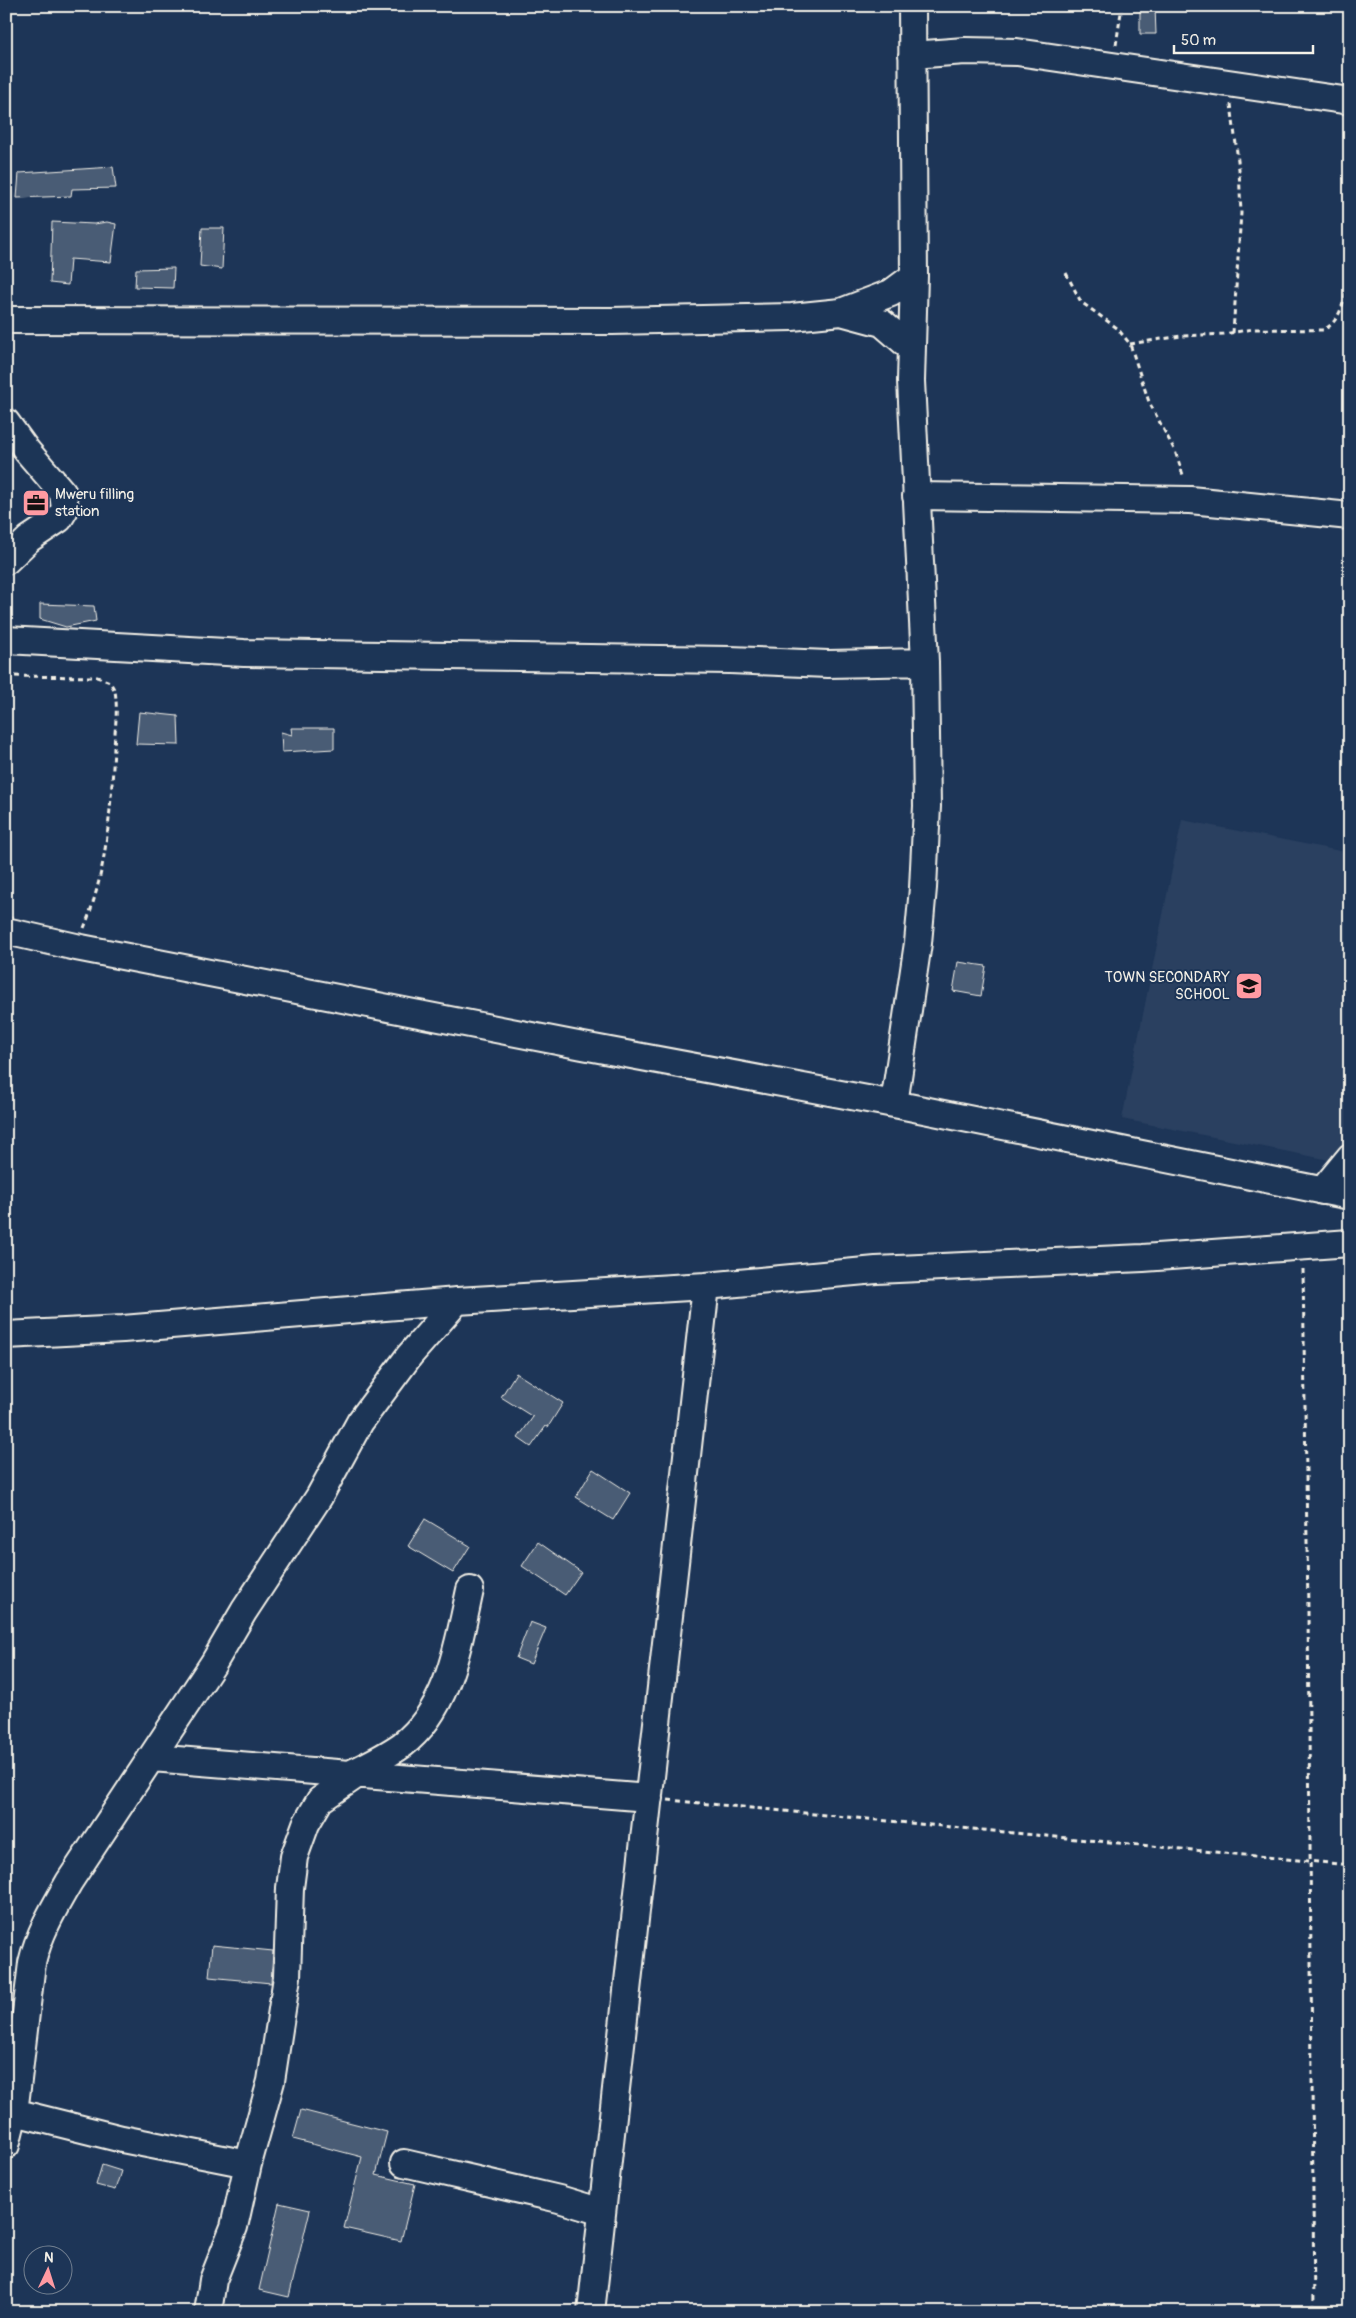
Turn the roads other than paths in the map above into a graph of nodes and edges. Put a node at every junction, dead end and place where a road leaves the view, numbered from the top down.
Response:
1 (912, 6) edge
2 (912, 55) junction
3 (1350, 101) edge
4 (914, 276) junction
5 (841, 312) junction
6 (6, 320) edge
7 (911, 348) junction
8 (6, 422) edge
9 (916, 496) junction
10 (1350, 516) edge
11 (6, 560) edge
12 (6, 640) edge
13 (925, 662) junction
14 (6, 931) edge
15 (894, 1104) junction
16 (1350, 1157) edge
17 (1322, 1191) junction
18 (1350, 1196) edge
19 (1350, 1243) edge
20 (706, 1286) junction
21 (457, 1302) junction
22 (6, 1335) edge
23 (470, 1590) dead end
24 (152, 1758) junction
25 (352, 1776) junction
26 (649, 1798) junction
27 (10, 2111) edge
28 (6, 2145) edge
29 (404, 2163) dead end
30 (248, 2164) junction
31 (602, 2212) junction
32 (208, 2312) edge
33 (591, 2312) edge

1 - 2 street
2 - 3 street
2 - 4 street
4 - 5 street
4 - 7 street
5 - 6 street
5 - 7 street
7 - 9 street
8 - 11 street
9 - 10 street
9 - 13 street
12 - 13 street
13 - 15 street
14 - 15 street
15 - 17 street
16 - 17 street
17 - 18 street
19 - 20 street
20 - 21 street
20 - 26 street
21 - 22 street
21 - 24 street
23 - 25 street
24 - 25 street
24 - 27 street
25 - 26 street
25 - 30 street
26 - 31 street
27 - 28 street
27 - 30 street
29 - 31 street
30 - 32 street
31 - 33 street

